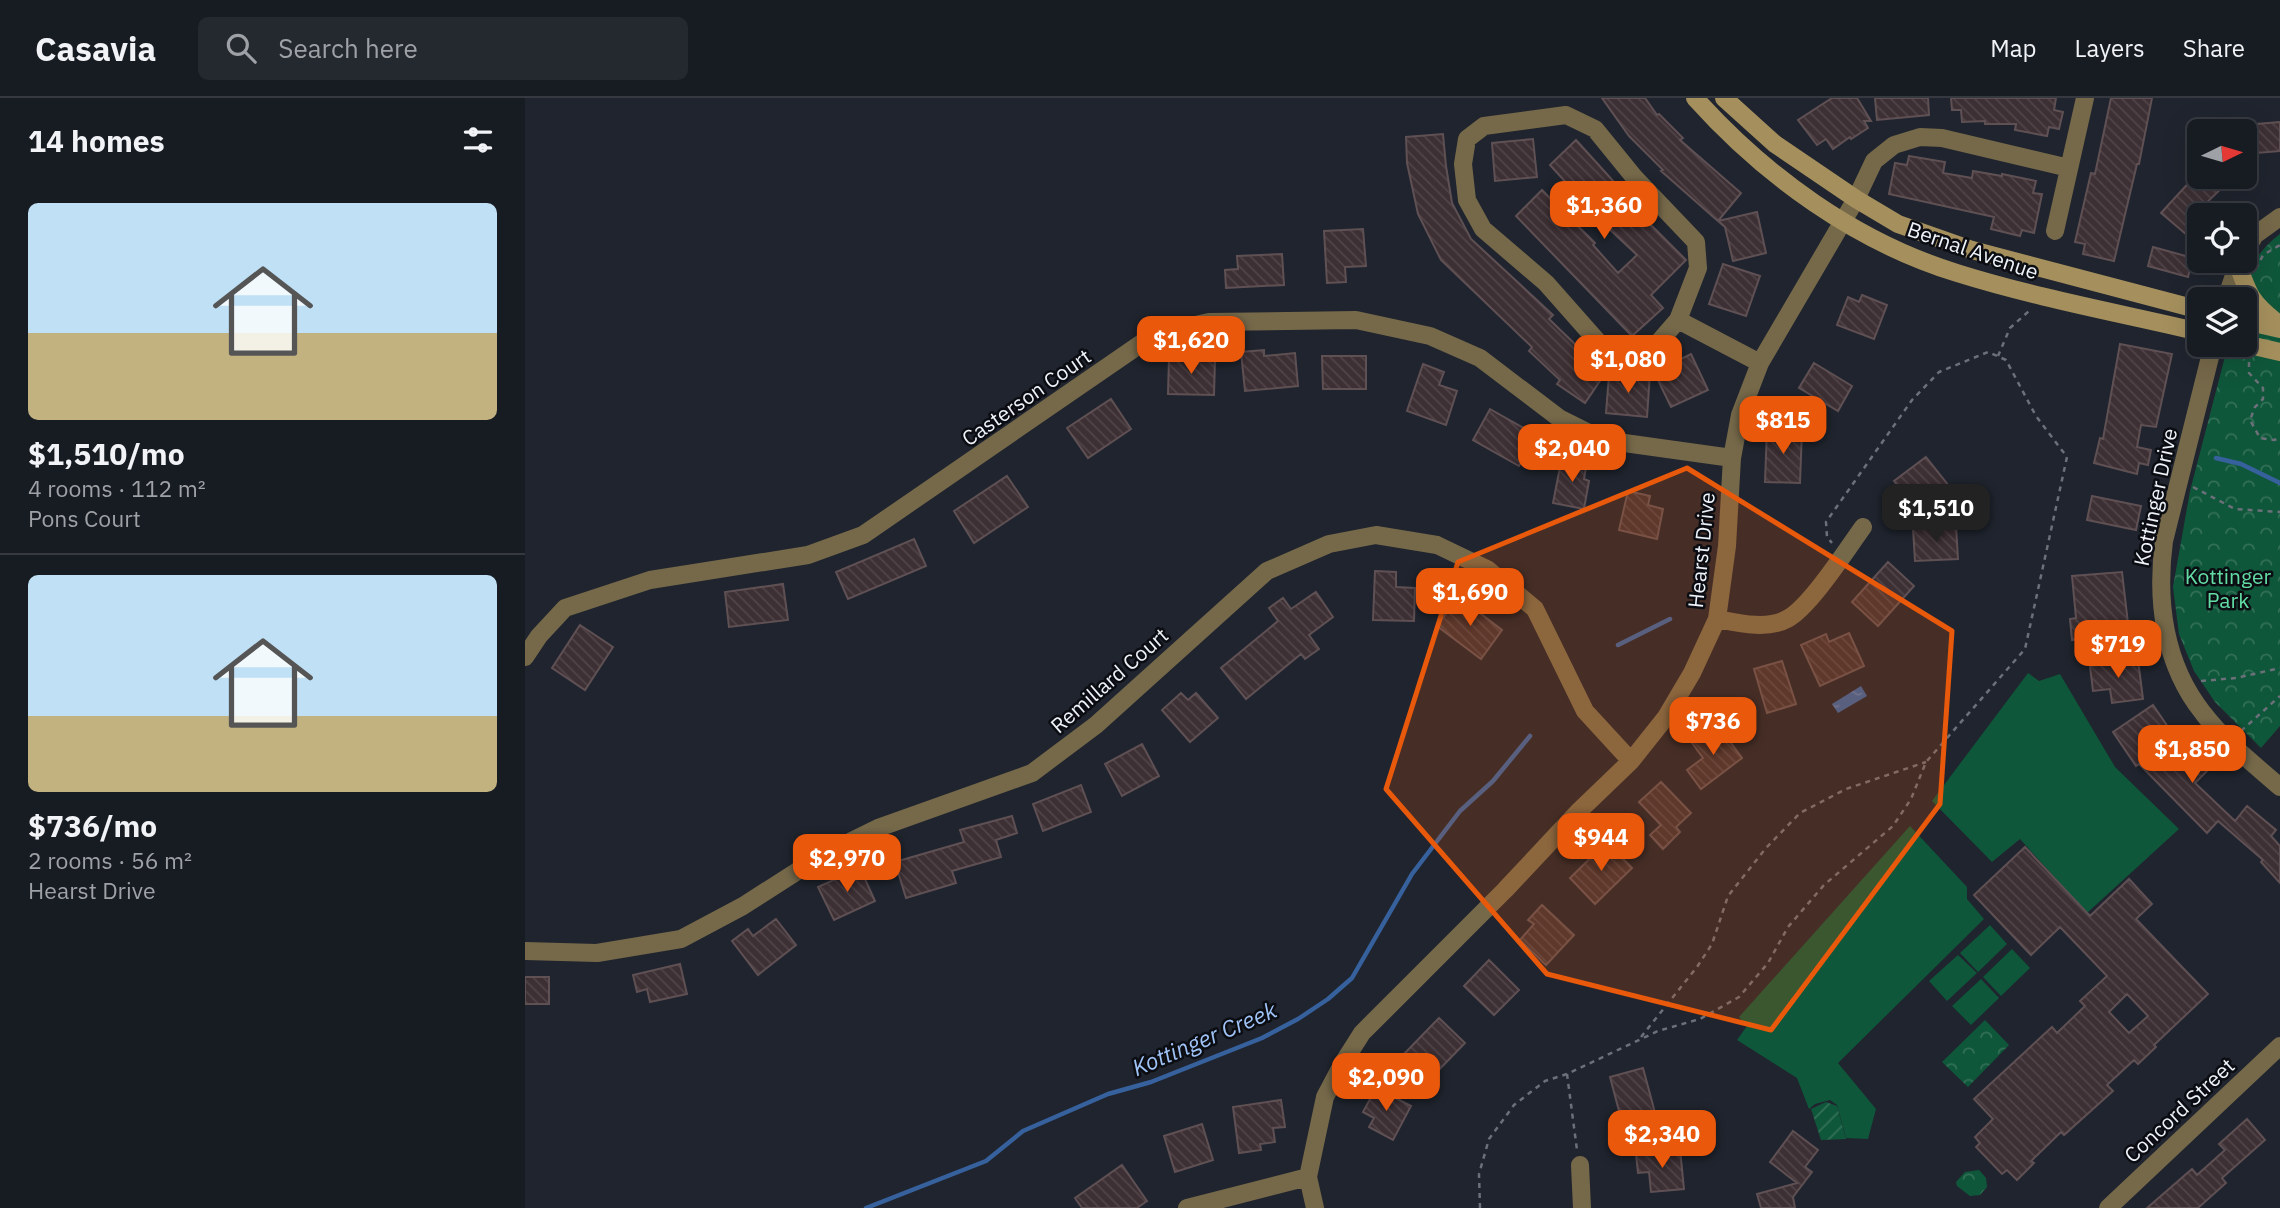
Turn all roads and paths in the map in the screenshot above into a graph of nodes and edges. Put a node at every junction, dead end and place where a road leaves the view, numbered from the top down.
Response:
1 (1695, 98) edge
2 (1724, 98) edge
3 (2085, 98) edge
4 (2069, 168) junction
5 (1856, 199) junction
6 (2280, 217) edge
7 (1842, 221) junction
8 (2055, 231) dead end
9 (2257, 234) edge
10 (2280, 245) edge
11 (2257, 267) edge
12 (2244, 273) edge
13 (2036, 296) junction
14 (2187, 306) edge
15 (1678, 320) junction
16 (2257, 323) edge
17 (2280, 327) edge
18 (2187, 329) edge
19 (2257, 346) edge
20 (2280, 352) edge
21 (1998, 356) junction
22 (2210, 357) edge
23 (2249, 357) edge
24 (1760, 363) junction
25 (2280, 439) edge
26 (1732, 458) junction
27 (2180, 482) junction
28 (2280, 512) edge
29 (1863, 527) dead end
30 (1844, 553) junction
31 (1717, 620) junction
32 (525, 657) edge
33 (2280, 668) edge
34 (2185, 683) junction
35 (2280, 696) edge
36 (2230, 741) junction
37 (1631, 761) junction
38 (1926, 762) junction
39 (2280, 787) edge
40 (525, 951) edge
41 (1639, 1039) junction
42 (2280, 1046) edge
43 (1567, 1074) junction
44 (1580, 1165) joint
45 (1308, 1177) junction
46 (1187, 1208) edge
47 (1315, 1208) edge
48 (1480, 1208) edge
49 (1582, 1208) edge
50 (2108, 1208) edge

1 - 7 main road, Bernal Avenue
2 - 5 main road, Bernal Avenue
3 - 4 street
4 - 5 street, Hearst Drive
4 - 8 street
5 - 7 street, Hearst Drive
5 - 14 main road, Bernal Avenue
6 - 9 street
7 - 13 main road, Bernal Avenue
7 - 24 street, Hearst Drive
10 - 11 path
12 - 17 main road
13 - 18 main road, Bernal Avenue
13 - 21 path
15 - 15 street
15 - 24 street
16 - 17 main road
19 - 20 main road
21 - 30 path
21 - 38 path
22 - 27 street, Kottinger Drive
23 - 25 path
24 - 26 street, Hearst Drive
26 - 31 street, Hearst Drive
26 - 32 street, Casterson Court
27 - 28 path
27 - 34 street, Kottinger Drive
29 - 30 street
30 - 31 street
31 - 37 street, Hearst Drive
33 - 34 path
34 - 36 street, Kottinger Drive
35 - 36 path
36 - 39 street, Kottinger Drive
37 - 40 street, Remillard Court
37 - 45 street, Hearst Drive
38 - 41 path
38 - 41 path
41 - 43 path
42 - 50 street, Concord Street
43 - 44 path
43 - 48 path
44 - 49 street
45 - 46 street
45 - 47 street, Hearst Drive

